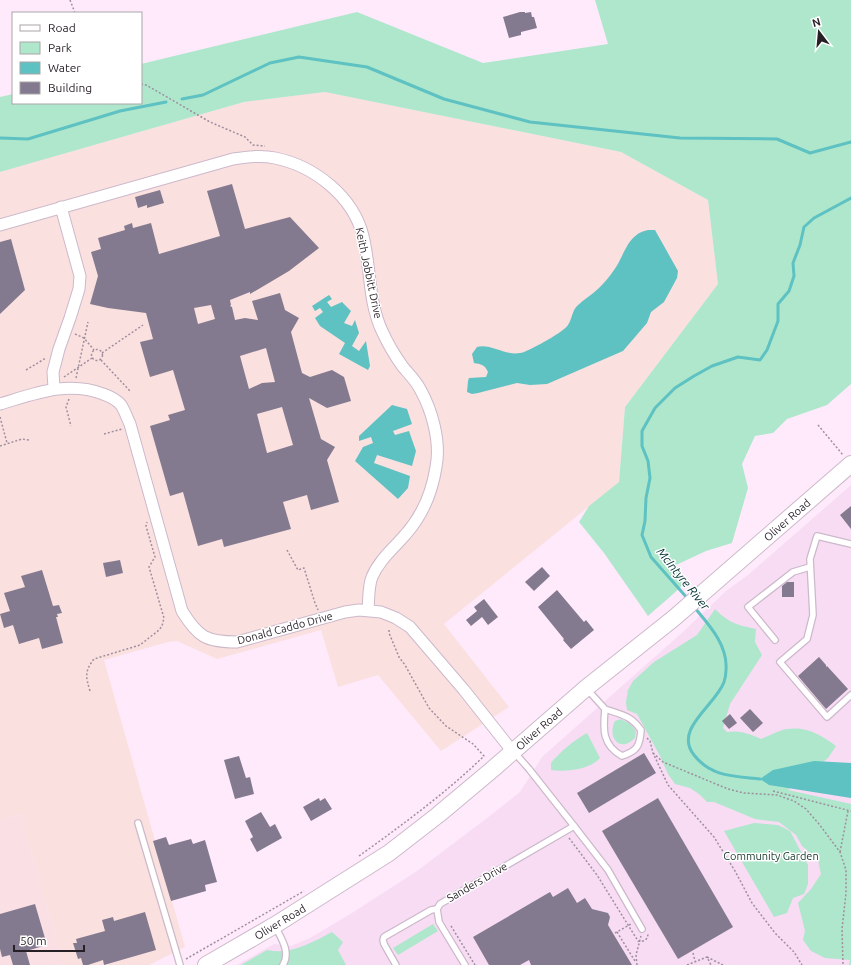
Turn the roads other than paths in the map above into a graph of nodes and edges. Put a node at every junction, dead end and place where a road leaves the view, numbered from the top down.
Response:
1 (61, 208) junction
2 (0, 225) edge
3 (54, 386) junction
4 (0, 404) edge
5 (848, 460) edge
6 (851, 544) edge
7 (810, 567) junction
8 (368, 610) junction
9 (775, 640) dead end
10 (586, 688) junction
11 (851, 695) edge
12 (605, 709) junction
13 (513, 752) junction
14 (138, 823) dead end
15 (574, 826) junction
16 (437, 909) junction
17 (275, 925) junction
18 (645, 930) road end
19 (179, 964) edge
20 (206, 965) edge
21 (284, 965) edge
22 (396, 965) edge
23 (465, 965) edge

1 - 2 street, Keith Jobbitt Drive
1 - 3 street
1 - 8 street, Keith Jobbitt Drive
3 - 4 street, Donald Caddo Drive
3 - 8 street, Donald Caddo Drive
5 - 10 main road, Oliver Road
6 - 7 lane
7 - 9 lane
7 - 11 lane
8 - 13 street, Donald Caddo Drive
10 - 12 lane
10 - 13 main road, Oliver Road
12 - 12 lane
13 - 15 lane
13 - 17 main road, Oliver Road
14 - 19 lane
15 - 16 lane, Sanders Drive
15 - 18 lane
16 - 22 lane
16 - 23 lane, Sanders Drive
17 - 20 main road, Oliver Road
17 - 21 lane

